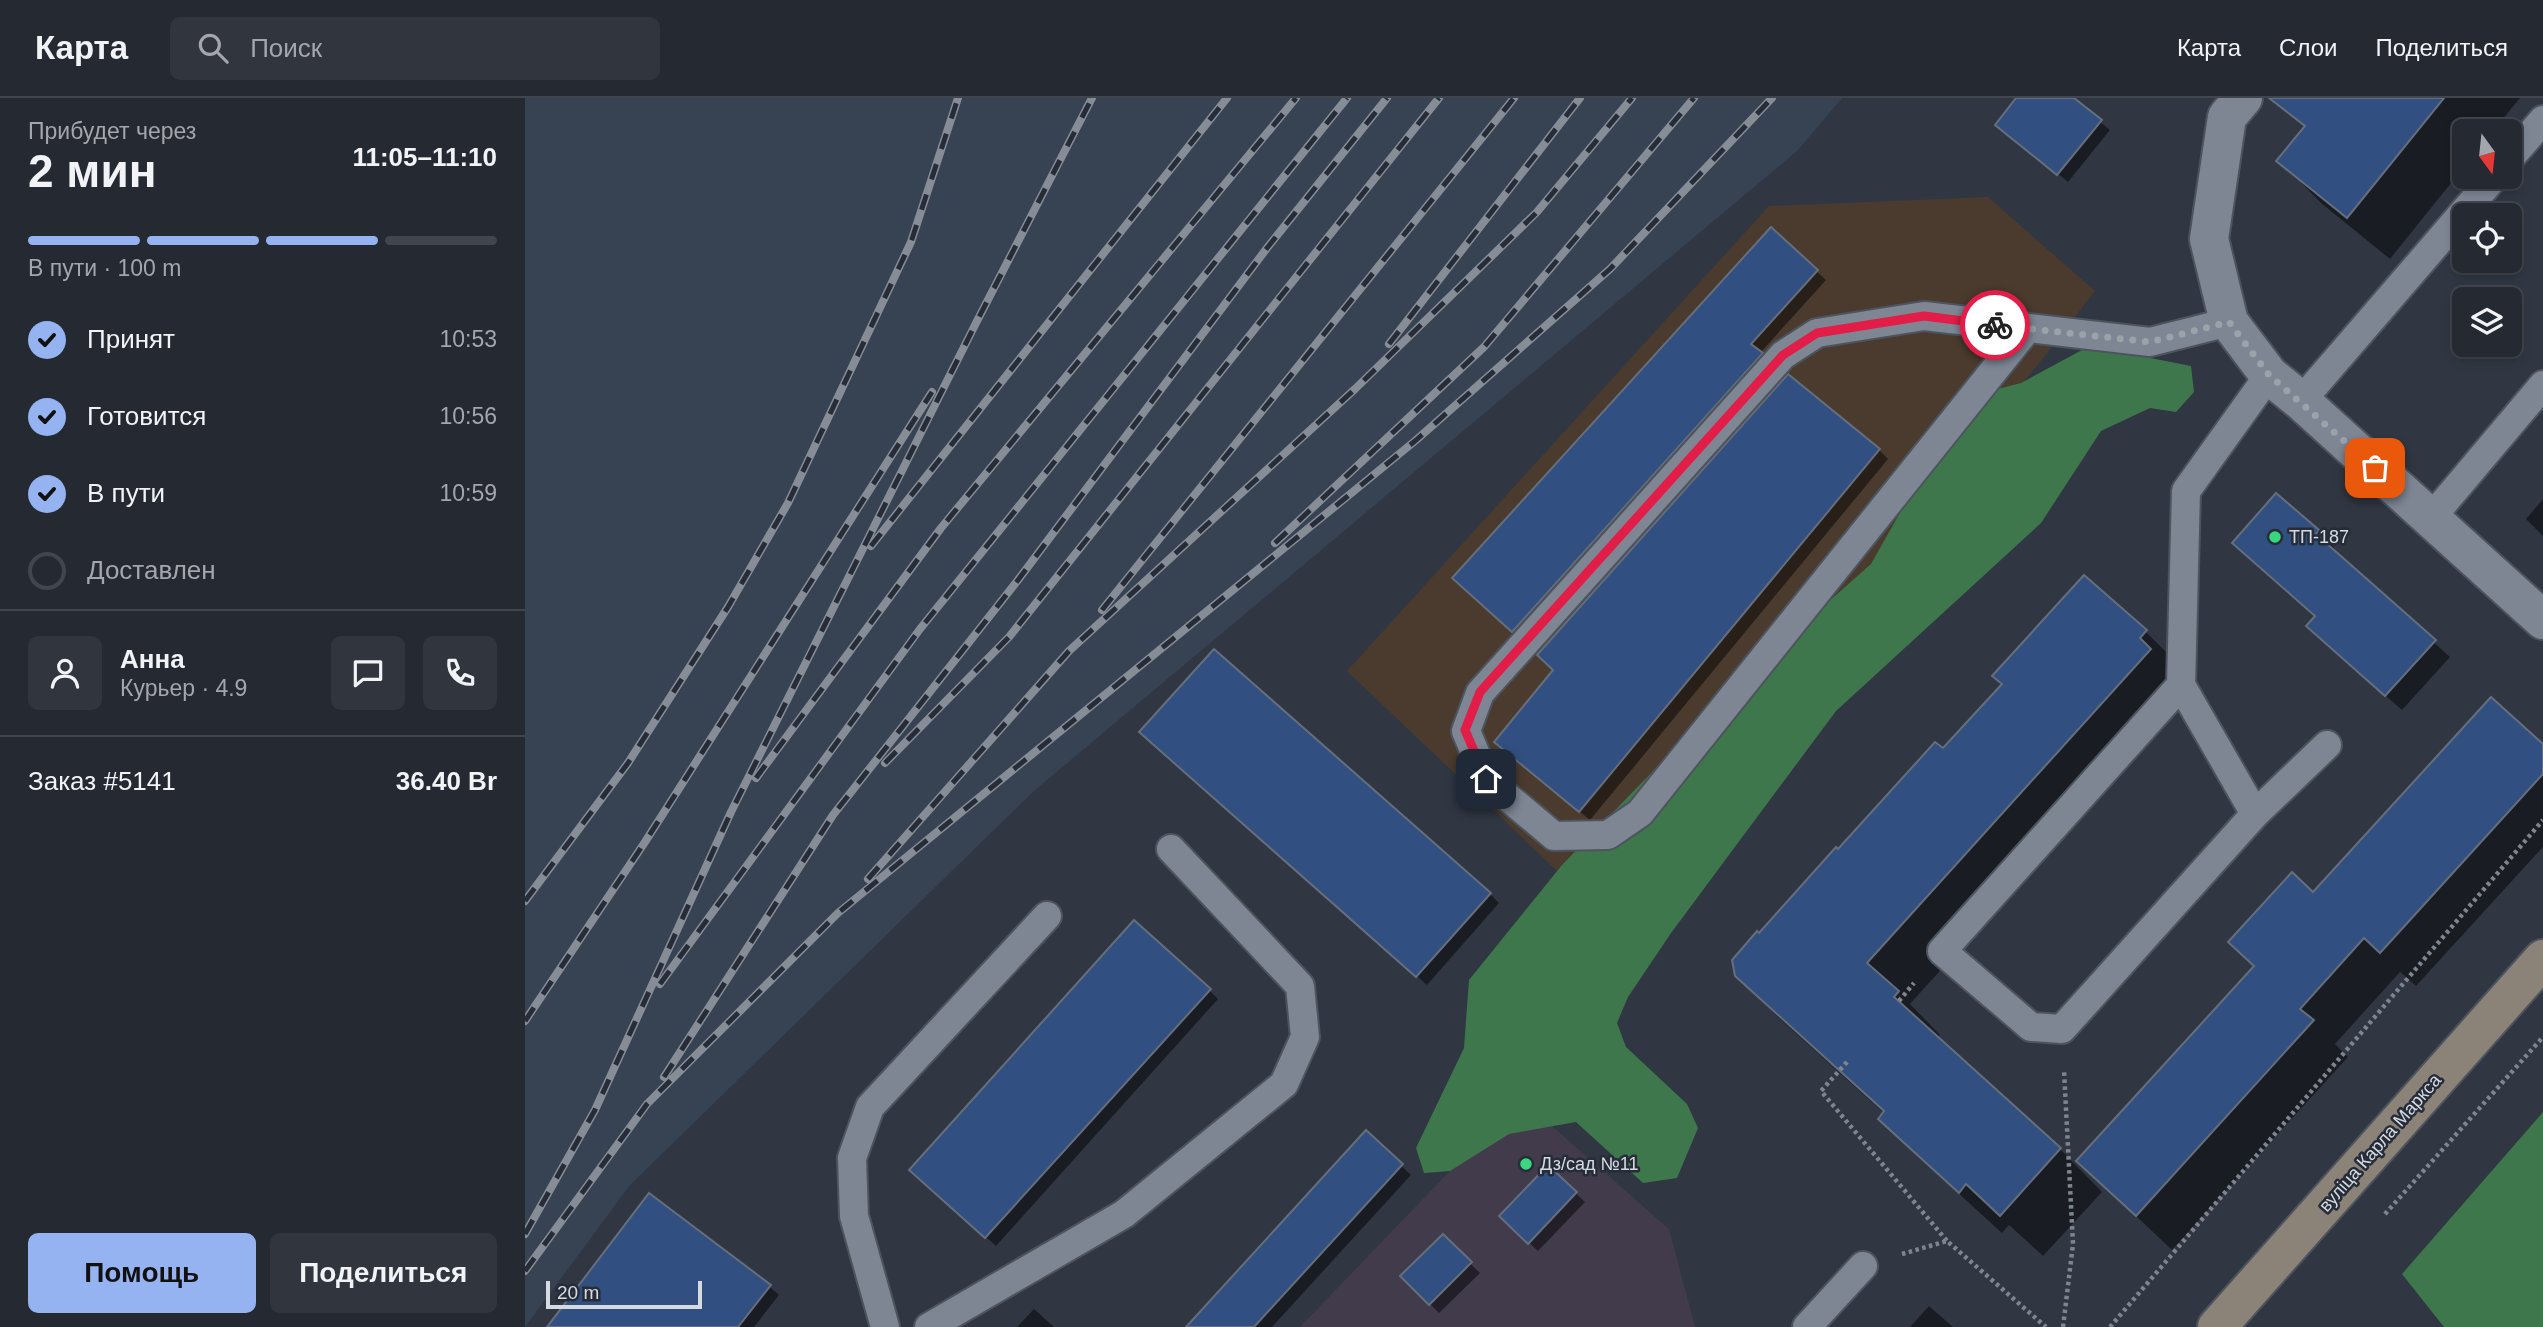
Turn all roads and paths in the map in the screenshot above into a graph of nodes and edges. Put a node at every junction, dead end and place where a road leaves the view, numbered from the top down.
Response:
1 (2235, 108) edge
2 (2543, 120) edge
3 (2522, 144) edge
4 (2484, 189) edge
5 (2229, 322) junction
6 (2027, 329) junction
7 (2269, 375) junction
8 (2543, 385) edge
9 (2301, 401) junction
10 (2431, 518) junction
11 (2543, 620) edge
12 (2181, 685) junction
13 (2327, 745) dead end
14 (2255, 814) junction
15 (2543, 820) edge
16 (1171, 849) dead end
17 (1047, 916) dead end
18 (2543, 959) edge
19 (2062, 1029) junction
20 (2543, 1037) edge
21 (1847, 1062) dead end
22 (2375, 1224) dead end
23 (1947, 1241) junction
24 (1863, 1266) joint
25 (885, 1327) edge
26 (929, 1327) edge
27 (1807, 1327) edge
28 (2046, 1327) edge
29 (2063, 1327) edge
30 (2110, 1327) edge
31 (2217, 1327) edge

1 - 5 street
2 - 3 lane
4 - 9 lane
5 - 6 lane
5 - 7 street
6 - 6 lane
7 - 9 street
7 - 12 lane
8 - 10 lane
9 - 10 street
10 - 11 street
12 - 14 lane
12 - 19 lane
13 - 14 lane
14 - 19 lane
15 - 30 path
16 - 26 lane
17 - 25 lane
18 - 31 main road, вуліца Карла Маркса
19 - 29 path
20 - 22 path
21 - 23 path
23 - 24 path
23 - 28 path
24 - 27 lane

